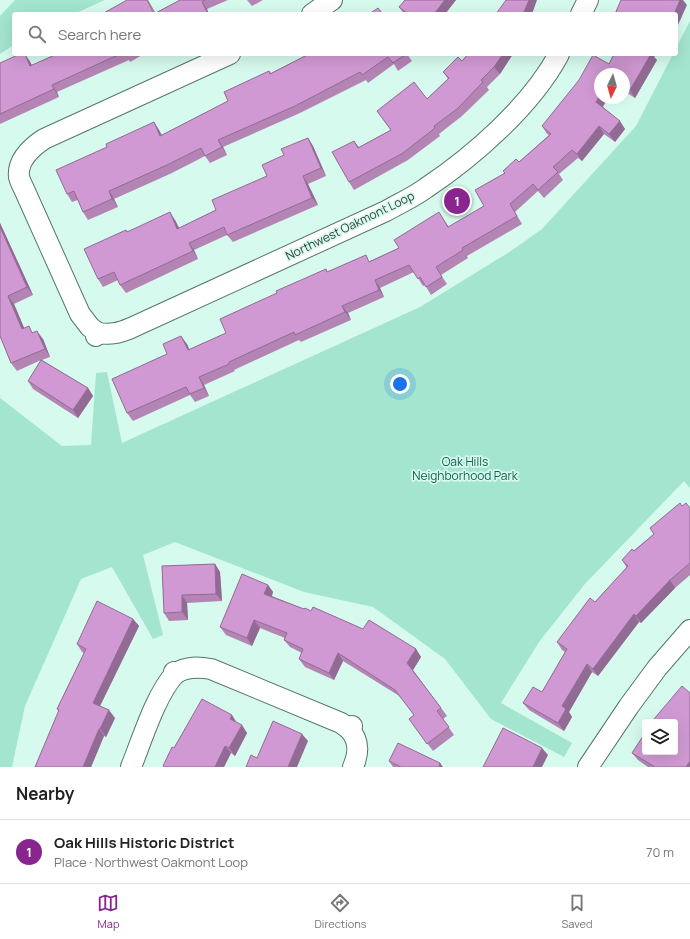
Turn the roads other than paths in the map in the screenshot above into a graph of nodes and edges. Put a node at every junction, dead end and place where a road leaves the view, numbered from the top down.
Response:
1 (332, 0) edge
2 (588, 0) edge
3 (315, 12) edge
4 (582, 12) edge
5 (226, 56) edge
6 (559, 56) edge
7 (690, 630) edge
8 (131, 767) edge
9 (352, 767) edge
10 (588, 767) edge

1 - 3 street
2 - 4 street
5 - 6 street, Northwest Oakmont Loop
7 - 10 street
8 - 9 street

